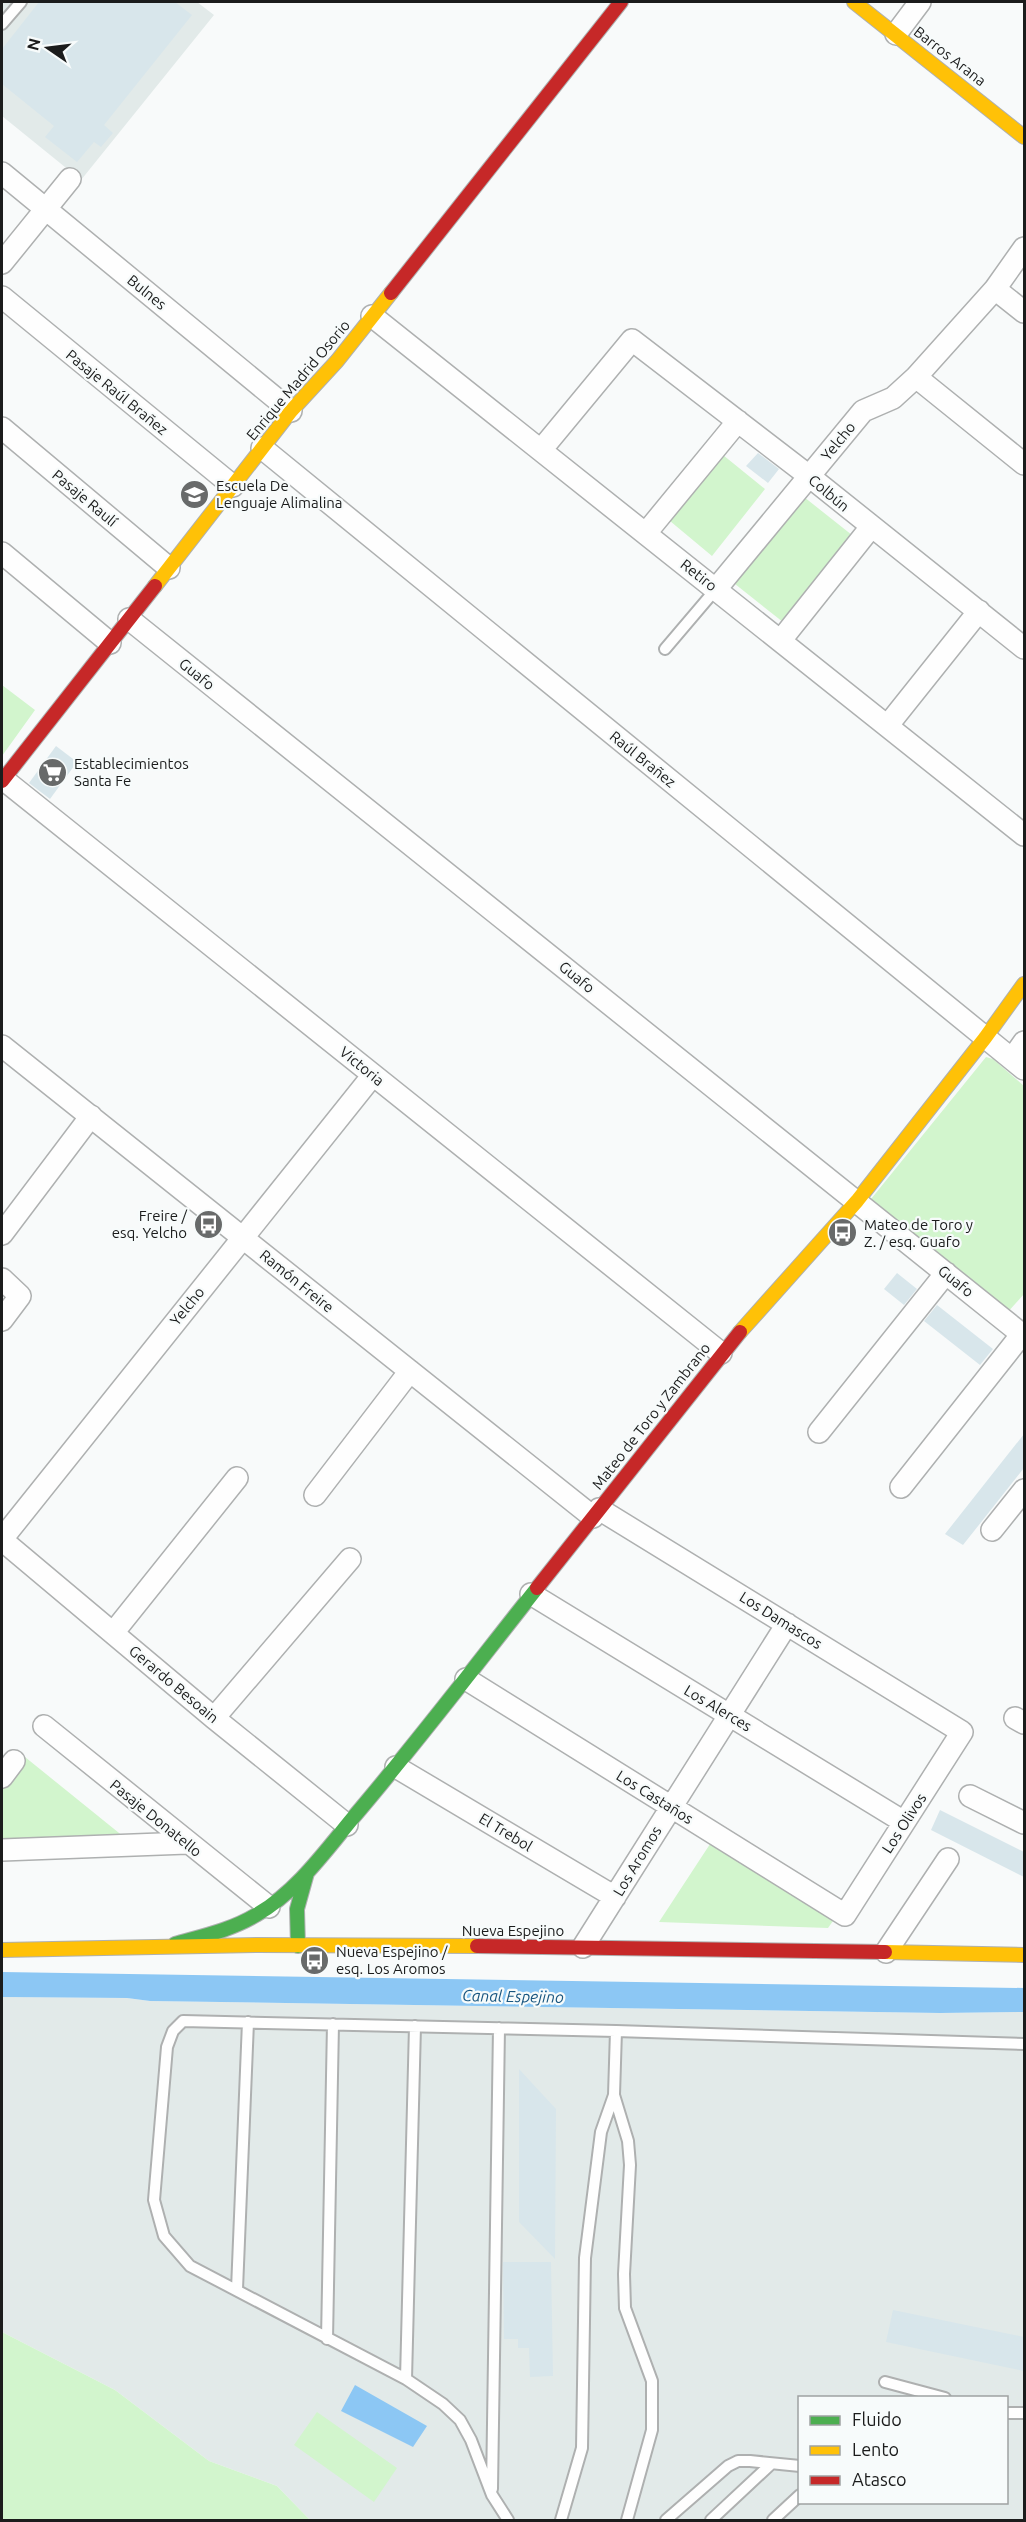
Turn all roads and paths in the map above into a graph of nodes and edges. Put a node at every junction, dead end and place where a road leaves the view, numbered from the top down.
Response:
1 (21, 2) edge
2 (621, 2) edge
3 (854, 2) edge
4 (920, 2) edge
5 (2, 24) edge
6 (896, 34) junction
7 (1024, 137) edge
8 (2, 173) edge
9 (70, 179) dead end
10 (45, 209) junction
11 (1024, 248) edge
12 (2, 263) edge
13 (995, 289) junction
14 (2, 297) edge
15 (1024, 312) edge
16 (372, 316) junction
17 (916, 377) junction
18 (291, 411) junction
19 (738, 421) junction
20 (2, 428) edge
21 (262, 448) junction
22 (541, 450) junction
23 (1024, 464) edge
24 (809, 476) junction
25 (233, 486) junction
26 (871, 527) junction
27 (646, 534) junction
28 (2, 553) edge
29 (169, 568) junction
30 (716, 589) junction
31 (979, 611) junction
32 (129, 619) junction
33 (781, 640) junction
34 (110, 643) junction
35 (1024, 648) edge
36 (665, 649) dead end
37 (888, 725) junction
38 (2, 780) edge
39 (1024, 835) edge
40 (1024, 984) edge
41 (985, 1038) junction
42 (2, 1046) edge
43 (1020, 1057) edge
44 (373, 1075) junction
45 (91, 1116) junction
46 (856, 1201) junction
47 (2, 1234) edge
48 (242, 1237) junction
49 (946, 1273) junction
50 (2, 1279) edge
51 (2, 1320) edge
52 (1023, 1335) edge
53 (721, 1353) junction
54 (410, 1371) junction
55 (819, 1432) dead end
56 (237, 1478) dead end
57 (901, 1487) dead end
58 (1024, 1490) edge
59 (315, 1495) dead end
60 (596, 1513) junction
61 (992, 1530) dead end
62 (2, 1539) edge
63 (350, 1559) dead end
64 (531, 1594) junction
65 (787, 1624) junction
66 (113, 1633) junction
67 (466, 1679) junction
68 (729, 1715) junction
69 (214, 1718) junction
70 (44, 1726) dead end
71 (962, 1732) joint
72 (396, 1767) junction
73 (970, 1796) dead end
74 (670, 1806) junction
75 (904, 1822) junction
76 (1024, 1823) edge
77 (347, 1825) junction
78 (187, 1843) junction
79 (2, 1850) edge
80 (948, 1859) dead end
81 (308, 1871) junction
82 (615, 1897) junction
83 (845, 1915) joint
84 (274, 1918) junction
85 (175, 1944) junction
86 (298, 1946) junction
87 (283, 1947) junction
88 (583, 1947) junction
89 (2, 1950) edge
90 (886, 1953) junction
91 (1024, 1955) edge
92 (248, 2022) junction
93 (333, 2024) junction
94 (415, 2026) junction
95 (499, 2028) junction
96 (616, 2031) junction
97 (1024, 2044) edge
98 (614, 2095) junction
99 (237, 2289) junction
100 (327, 2339) junction
101 (406, 2379) junction
102 (885, 2382) dead end
103 (941, 2396) edge
104 (1008, 2413) edge
105 (1024, 2413) edge
106 (771, 2464) junction
107 (798, 2466) edge
108 (492, 2495) junction
109 (798, 2497) edge
110 (508, 2520) edge
111 (561, 2520) edge
112 (627, 2520) edge
113 (666, 2520) edge
114 (711, 2520) edge
115 (773, 2520) edge

1 - 5 lane
2 - 16 street, Enrique Madrid Osorio
3 - 6 street, Barros Arana
4 - 6 street
6 - 7 street, Barros Arana
8 - 10 street, Bulnes
9 - 10 street
10 - 12 street
10 - 18 street, Bulnes
11 - 13 street, Yelcho
13 - 15 street
13 - 17 street, Yelcho
14 - 25 street, Pasaje Raúl Brañez
16 - 18 street, Enrique Madrid Osorio
16 - 22 street, Retiro
17 - 23 street
17 - 24 street, Yelcho
18 - 21 street, Enrique Madrid Osorio
19 - 22 street, Colbún
19 - 24 street, Colbún
19 - 27 street
20 - 29 street, Pasaje Raulí
21 - 25 street, Enrique Madrid Osorio
21 - 41 street, Raúl Brañez
22 - 27 street, Retiro
24 - 26 street, Colbún
24 - 30 street, Yelcho
25 - 29 street, Enrique Madrid Osorio
26 - 31 street, Colbún
26 - 33 street
27 - 30 street, Retiro
28 - 34 street
29 - 32 street, Enrique Madrid Osorio
30 - 33 street, Retiro
30 - 36 lane, Yelcho
31 - 35 street, Colbún
31 - 37 street
32 - 34 street, Enrique Madrid Osorio
32 - 46 street, Guafo
33 - 37 street, Retiro
34 - 38 street, Enrique Madrid Osorio
37 - 39 street, Retiro
38 - 44 street, Victoria
40 - 41 street, Mateo de Toro y Zambrano
41 - 43 street, Raúl Brañez
41 - 46 street, Mateo de Toro y Zambrano
42 - 45 street, Ramón Freire
44 - 48 street, Yelcho
44 - 53 street, Victoria
45 - 47 street
45 - 48 street, Ramón Freire
46 - 49 street, Guafo
46 - 53 street, Mateo de Toro y Zambrano
48 - 54 street, Ramón Freire
48 - 62 street, Yelcho
49 - 52 street, Guafo
49 - 55 street
50 - 51 street
52 - 57 street
53 - 60 street, Mateo de Toro y Zambrano
54 - 59 street
54 - 60 street, Ramón Freire
56 - 66 street
58 - 61 street
60 - 64 street, Mateo de Toro y Zambrano
60 - 65 street, Los Damascos
62 - 66 street, Gerardo Besoain
63 - 69 street
64 - 67 street, Mateo de Toro y Zambrano
64 - 68 street, Los Alerces
65 - 68 street, Los Aromos
65 - 71 street, Los Damascos
66 - 69 street, Gerardo Besoain
67 - 72 street, Mateo de Toro y Zambrano
67 - 74 street, Los Castaños
68 - 74 street, Los Aromos
68 - 75 street, Los Alerces
69 - 77 street, Gerardo Besoain
70 - 78 street, Pasaje Donatello
71 - 75 street, Los Olivos
72 - 77 street, Mateo de Toro y Zambrano
72 - 82 street, El Trebol
73 - 76 street
74 - 82 street, Los Aromos
74 - 83 street, Los Castaños
75 - 83 street, Los Olivos
77 - 81 street, Mateo de Toro y Zambrano
78 - 79 street
78 - 84 street, Pasaje Donatello
80 - 90 street
81 - 84 street, Mateo de Toro y Zambrano
81 - 86 street, Mateo de Toro y Zambrano
82 - 88 street, Los Aromos
84 - 85 street, Mateo de Toro y Zambrano
84 - 87 street
85 - 87 street, Nueva Espejino
85 - 89 street, Nueva Espejino
86 - 87 street, Nueva Espejino
86 - 88 street, Nueva Espejino
88 - 90 street, Nueva Espejino
90 - 91 street, Nueva Espejino
92 - 93 lane
92 - 99 lane
92 - 99 lane
93 - 94 lane
93 - 100 lane
94 - 95 lane
94 - 101 lane
95 - 96 lane
95 - 108 lane
96 - 97 lane
96 - 98 lane
98 - 111 lane
98 - 112 lane
99 - 100 lane
100 - 101 lane
101 - 108 lane
102 - 103 lane
104 - 105 lane
106 - 107 lane
106 - 113 lane
106 - 114 lane
108 - 110 lane
109 - 115 lane

